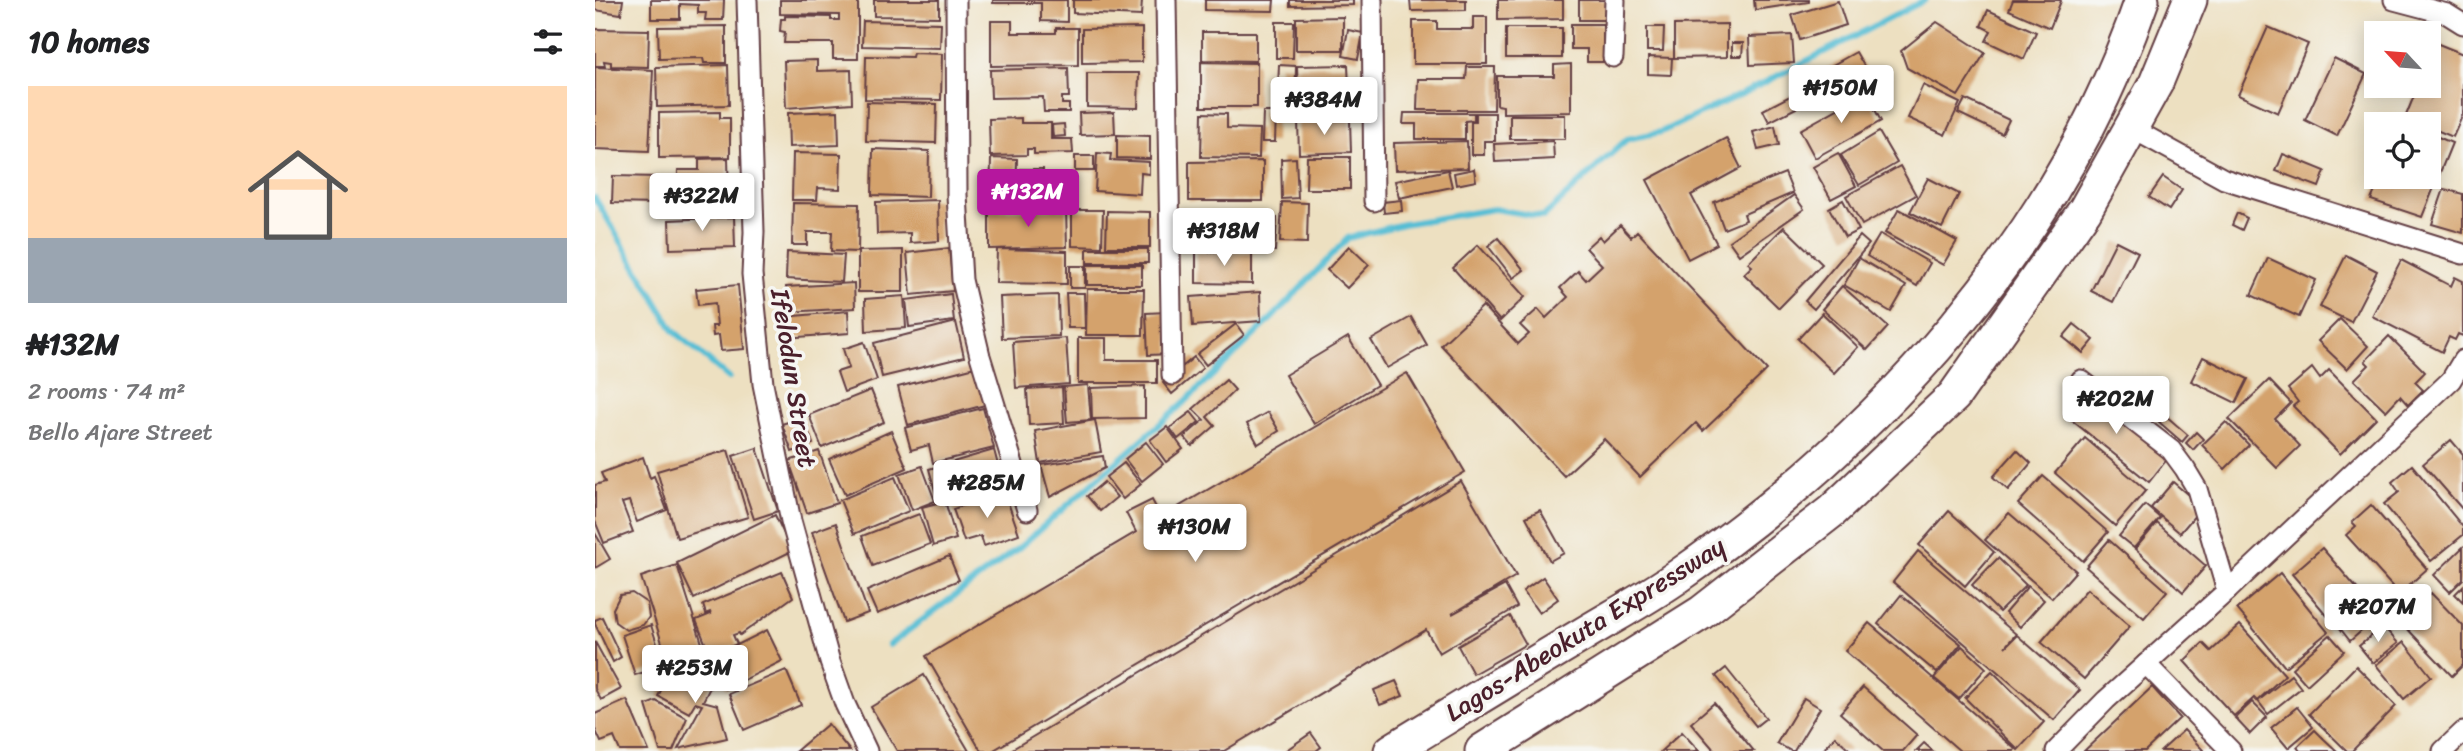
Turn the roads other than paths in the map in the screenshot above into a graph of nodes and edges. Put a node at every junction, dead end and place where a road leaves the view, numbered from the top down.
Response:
1 (747, 0) edge
2 (956, 0) edge
3 (1166, 0) edge
4 (1372, 0) edge
5 (1615, 0) edge
6 (2141, 0) edge
7 (2190, 0) edge
8 (2394, 0) edge
9 (2453, 13) edge
10 (1613, 57) dead end
11 (2131, 128) junction
12 (1374, 201) dead end
13 (2463, 254) edge
14 (2463, 360) edge
15 (1172, 374) dead end
16 (2081, 380) dead end
17 (1027, 510) dead end
18 (2227, 591) junction
19 (2146, 664) junction
20 (2463, 732) edge
21 (867, 751) edge
22 (1391, 751) edge
23 (1482, 751) edge
24 (2056, 751) edge
25 (2231, 751) edge
26 (2443, 751) edge

1 - 21 street, Ifelodun Street
2 - 17 street
3 - 15 street
4 - 12 street
5 - 10 street
6 - 22 highway, Lagos-Abeokuta Expressway
7 - 11 highway, Lagos-Abeokuta Expressway
8 - 9 street
11 - 13 street
11 - 23 highway, Lagos-Abeokuta Expressway
14 - 18 street
16 - 18 street
18 - 19 street
19 - 24 street
19 - 25 street
20 - 26 street

